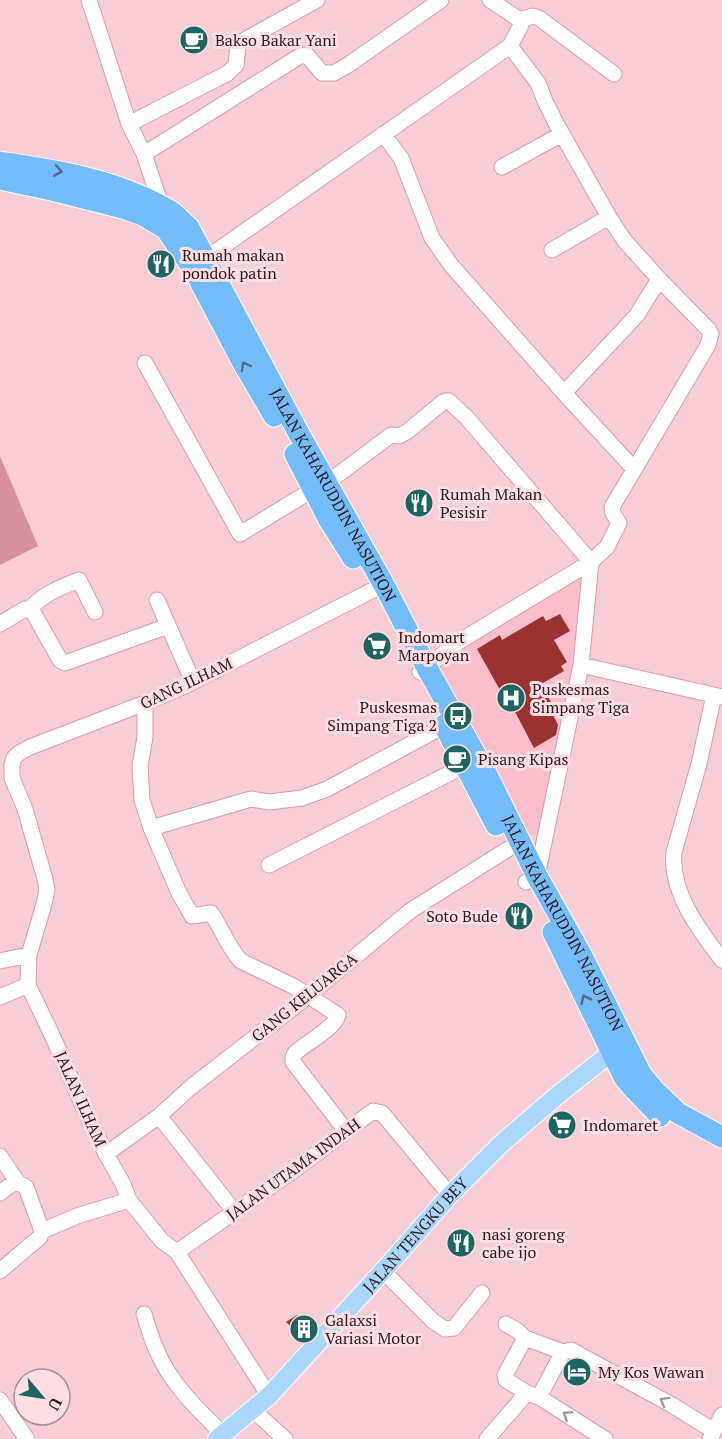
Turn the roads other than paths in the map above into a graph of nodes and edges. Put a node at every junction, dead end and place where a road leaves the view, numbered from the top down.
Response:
1 (89, 0) edge
2 (317, 0) edge
3 (441, 0) edge
4 (490, 0) edge
5 (520, 20) junction
6 (510, 46) junction
7 (614, 74) dead end
8 (129, 124) junction
9 (383, 134) junction
10 (562, 134) junction
11 (144, 154) junction
12 (0, 162) edge
13 (502, 167) dead end
14 (0, 179) edge
15 (158, 213) junction
16 (609, 217) junction
17 (552, 250) dead end
18 (206, 259) junction
19 (659, 279) junction
20 (145, 363) dead end
21 (564, 393) junction
22 (634, 469) junction
23 (320, 486) junction
24 (591, 562) junction
25 (373, 590) junction
26 (157, 600) dead end
27 (30, 610) junction
28 (95, 612) dead end
29 (0, 624) edge
30 (168, 626) junction
31 (581, 665) junction
32 (423, 670) junction
33 (193, 682) junction
34 (718, 696) edge
35 (145, 704) junction
36 (444, 726) junction
37 (464, 766) junction
38 (6, 781) edge
39 (151, 828) junction
40 (508, 849) junction
41 (269, 865) dead end
42 (532, 879) junction
43 (29, 956) junction
44 (722, 960) edge
45 (0, 961) edge
46 (28, 985) junction
47 (309, 995) junction
48 (0, 997) edge
49 (618, 1048) junction
50 (159, 1116) junction
51 (346, 1131) junction
52 (722, 1137) edge
53 (722, 1153) edge
54 (105, 1154) junction
55 (0, 1156) edge
56 (18, 1183) junction
57 (0, 1193) edge
58 (450, 1195) junction
59 (129, 1200) junction
60 (234, 1211) junction
61 (42, 1231) junction
62 (177, 1252) junction
63 (0, 1271) edge
64 (383, 1271) junction
65 (482, 1293) dead end
66 (144, 1314) dead end
67 (506, 1324) dead end
68 (525, 1338) junction
69 (563, 1352) junction
70 (533, 1395) junction
71 (268, 1396) junction
72 (0, 1400) edge
73 (252, 1409) junction
74 (722, 1415) edge
75 (712, 1435) edge
76 (220, 1437) edge
77 (27, 1439) edge
78 (285, 1439) edge
79 (487, 1439) edge
80 (605, 1439) edge

1 - 8 street
2 - 8 street
3 - 11 street
4 - 5 street
5 - 6 street
5 - 7 street
6 - 9 street
6 - 10 street
8 - 11 street
9 - 18 street
9 - 21 street
10 - 13 street
10 - 16 street
11 - 15 street
12 -> 15 highway, JALAN KAHARUDDIN NASUTION
14 - 15 highway, JALAN KAHARUDDIN NASUTION
15 - 18 highway, JALAN KAHARUDDIN NASUTION
23 -> 15 highway, JALAN KAHARUDDIN NASUTION
16 - 17 street
16 - 19 street
18 - 23 highway, JALAN KAHARUDDIN NASUTION
19 - 21 street
19 - 22 street
20 - 23 street
21 - 22 street
22 - 24 street
23 - 24 street
23 - 25 highway, JALAN KAHARUDDIN NASUTION
23 - 32 highway, JALAN KAHARUDDIN NASUTION
24 - 31 street
24 - 32 street
25 - 32 highway, JALAN KAHARUDDIN NASUTION
25 - 33 street, GANG ILHAM
26 - 30 street
27 - 28 street
27 - 29 street
27 - 30 street
30 - 33 street
31 - 34 street
31 - 42 street
32 - 36 highway, JALAN KAHARUDDIN NASUTION
32 - 42 highway, JALAN KAHARUDDIN NASUTION
33 - 35 street, GANG ILHAM
34 - 44 street
35 - 38 street, GANG ILHAM
35 - 39 street
36 - 37 highway, JALAN KAHARUDDIN NASUTION
36 - 39 street
37 - 40 highway, JALAN KAHARUDDIN NASUTION
37 - 41 street
38 - 43 street, JALAN ILHAM
39 - 47 street
40 - 42 highway, JALAN KAHARUDDIN NASUTION
40 - 47 street, GANG KELUARGA
42 - 49 highway, JALAN KAHARUDDIN NASUTION
43 - 45 street
43 - 46 street, JALAN ILHAM
46 - 48 street
46 - 54 street, JALAN ILHAM
47 - 50 street, GANG KELUARGA
47 - 51 street
49 - 52 highway, JALAN KAHARUDDIN NASUTION
49 - 53 highway, JALAN KAHARUDDIN NASUTION
49 - 58 main road, JALAN TENGKU BEY
50 - 54 street, GANG KELUARGA
50 - 60 street
51 - 58 street, JALAN UTAMA INDAH
51 - 60 street, JALAN UTAMA INDAH
54 - 59 street, JALAN ILHAM
55 - 56 street
56 - 57 street
56 - 61 street
58 - 64 main road, JALAN TENGKU BEY
59 - 61 street
59 - 62 street, JALAN ILHAM
60 - 62 street, JALAN UTAMA INDAH
61 - 63 street
62 - 71 street, JALAN ILHAM
64 - 65 street
64 - 71 main road, JALAN TENGKU BEY
66 - 76 street
67 - 68 street
68 - 69 street
68 - 70 street
69 - 70 street
75 -> 69 street
70 - 79 street
80 -> 70 street
71 - 73 main road, JALAN TENGKU BEY
72 - 77 street
73 - 76 main road, JALAN TENGKU BEY
73 - 78 street
74 - 75 street

